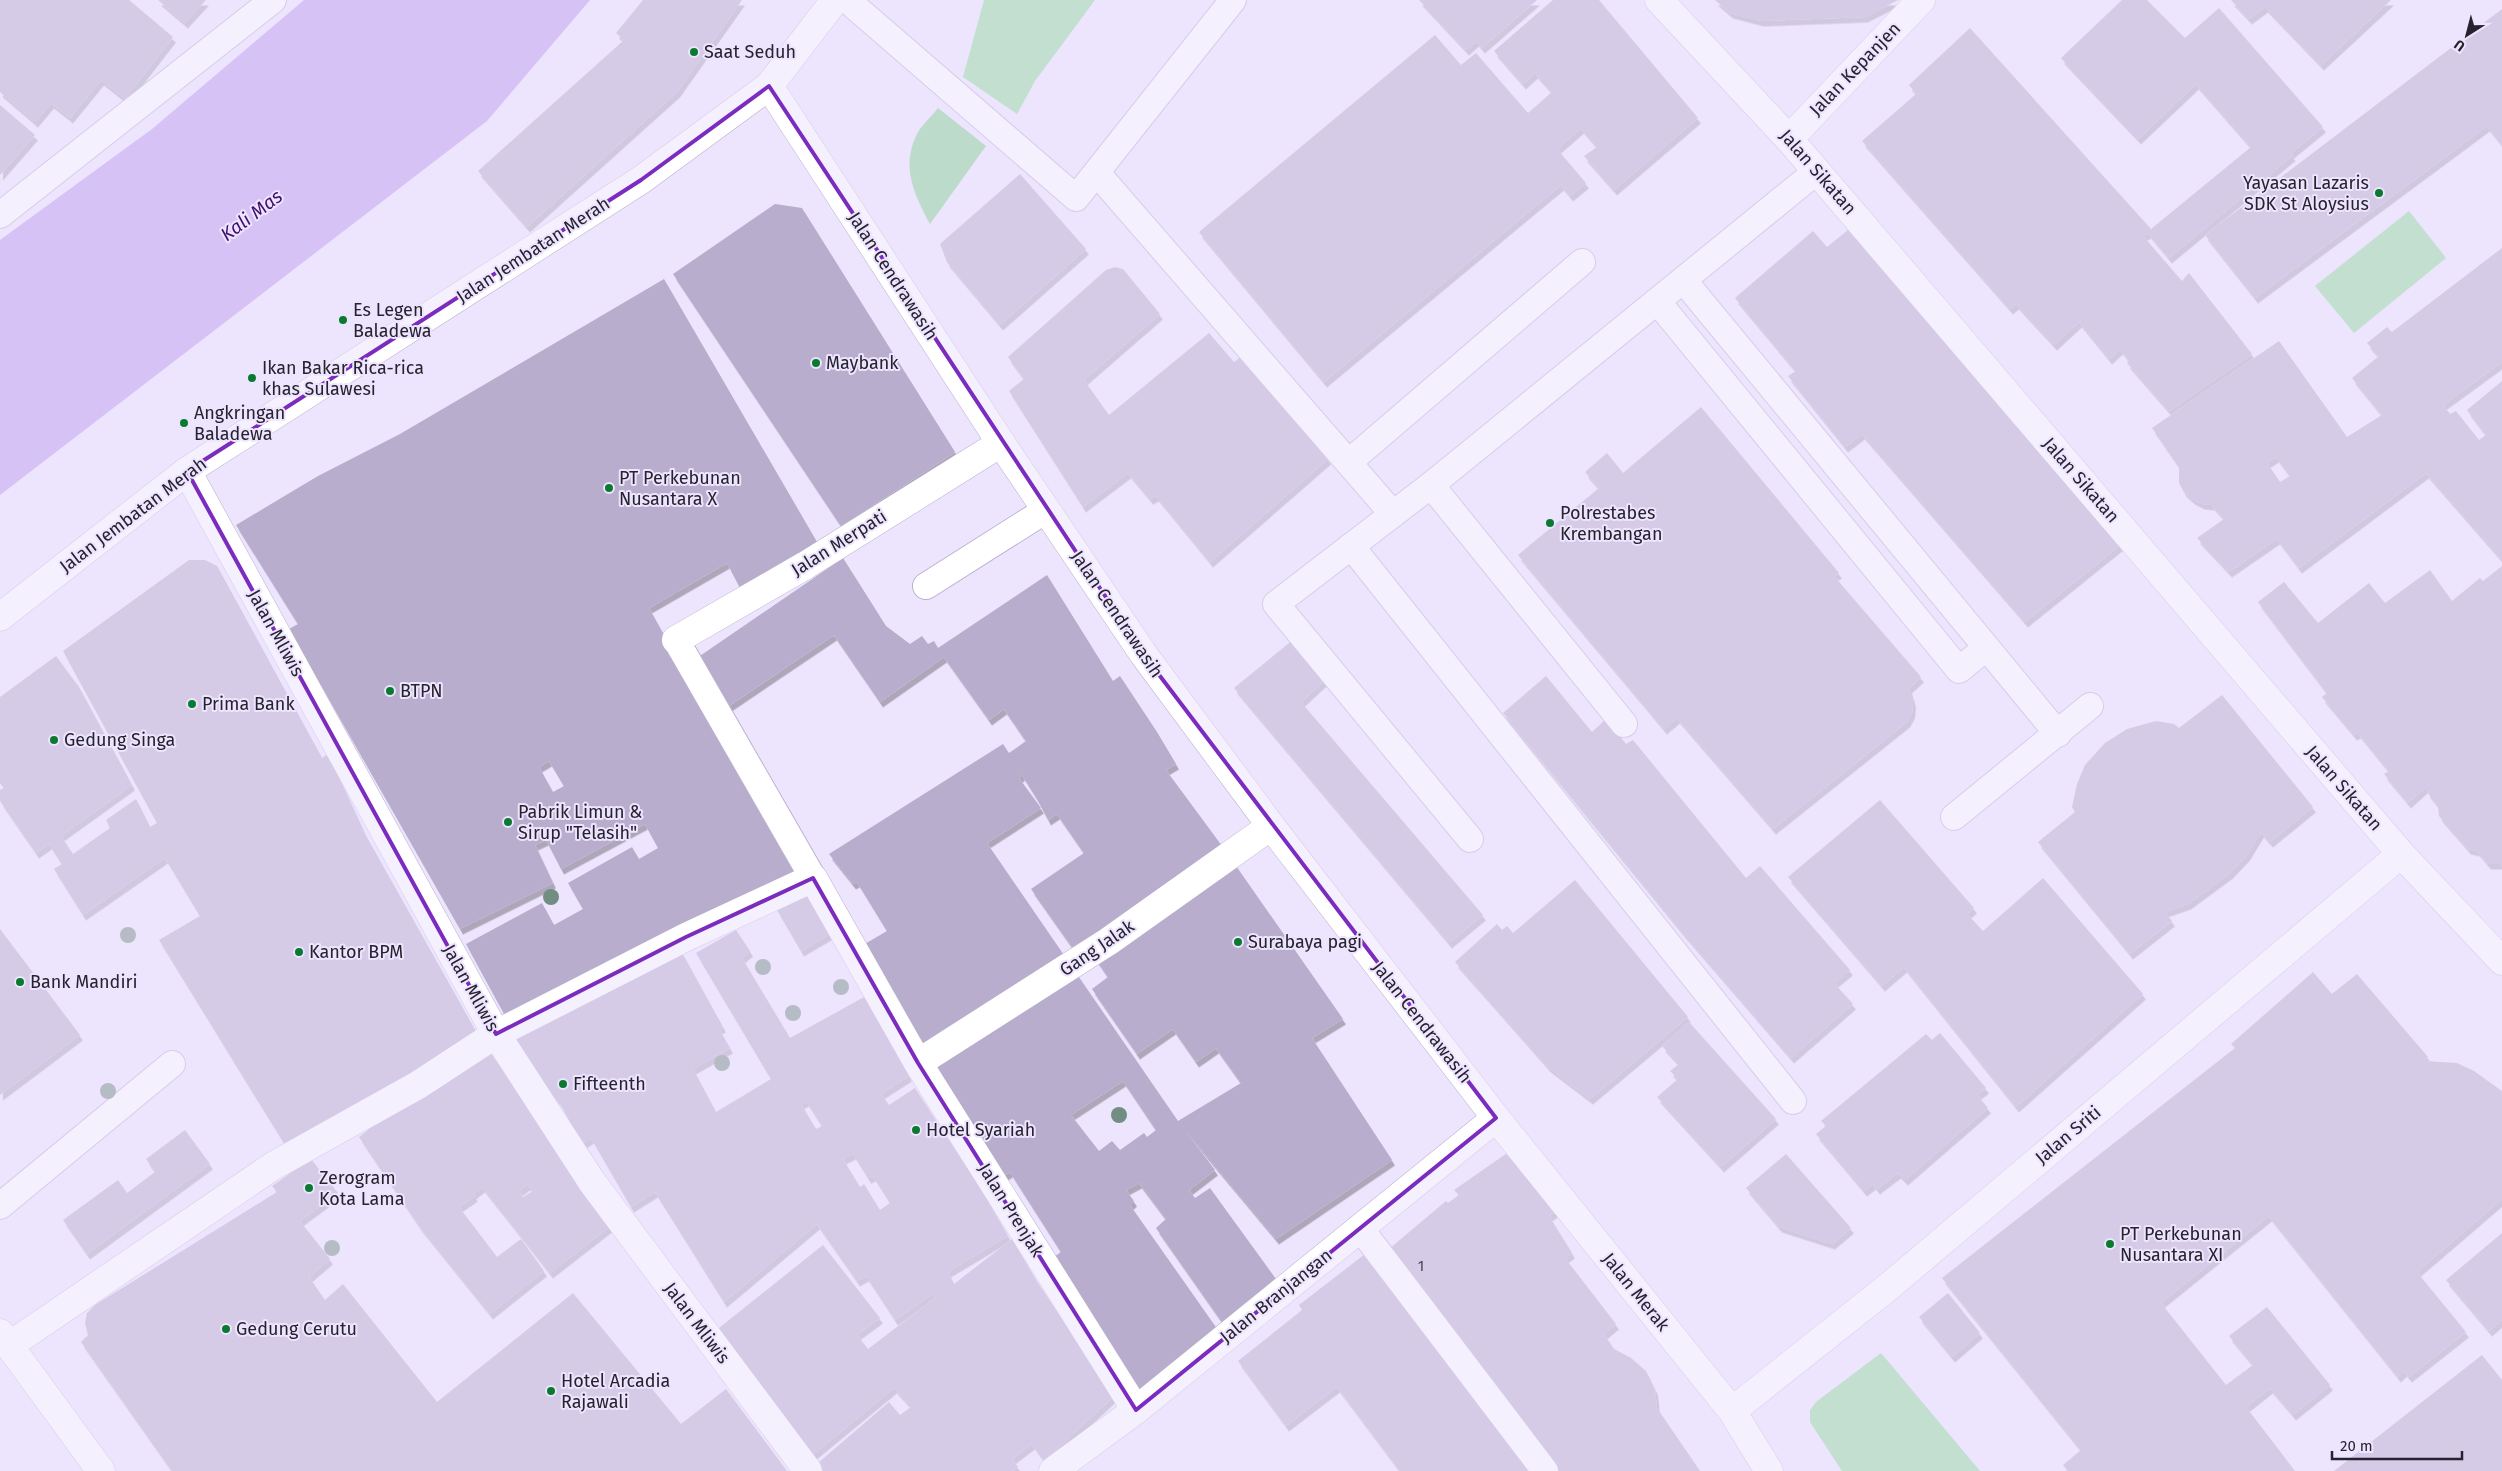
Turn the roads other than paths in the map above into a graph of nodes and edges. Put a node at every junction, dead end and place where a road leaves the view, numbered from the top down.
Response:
1 (273, 0) edge
2 (835, 0) edge
3 (847, 0) edge
4 (1232, 0) edge
5 (1660, 0) edge
6 (1921, 0) edge
7 (769, 86) junction
8 (1789, 138) junction
9 (1817, 171) junction
10 (1097, 173) junction
11 (0, 215) edge
12 (1582, 262) dead end
13 (1684, 280) junction
14 (1657, 301) junction
15 (1001, 443) junction
16 (1349, 462) junction
17 (187, 471) junction
18 (1431, 485) junction
19 (1046, 510) junction
20 (1394, 514) junction
21 (1351, 546) junction
22 (926, 586) dead end
23 (0, 617) edge
24 (676, 640) joint
25 (1986, 648) junction
26 (2090, 706) dead end
27 (1624, 724) dead end
28 (2058, 734) junction
29 (1954, 817) dead end
30 (1270, 826) junction
31 (1470, 839) dead end
32 (2401, 854) junction
33 (813, 878) junction
34 (2502, 961) edge
35 (496, 1034) junction
36 (918, 1063) junction
37 (172, 1064) dead end
38 (1793, 1101) dead end
39 (1496, 1118) junction
40 (0, 1206) edge
41 (1360, 1228) junction
42 (5, 1339) edge
43 (1136, 1410) junction
44 (1732, 1411) junction
45 (101, 1471) edge
46 (808, 1471) edge
47 (1053, 1471) edge
48 (1545, 1471) edge
49 (1769, 1471) edge

1 - 11 lane
2 - 7 street, Jalan Jembatan Merah
3 - 10 lane
4 - 10 lane
5 - 8 street, Jalan Sikatan
6 - 8 street, Jalan Kepanjen
7 - 15 street, Jalan Cendrawasih
7 - 17 street, Jalan Jembatan Merah
8 - 9 street, Jalan Sikatan
9 - 13 lane
9 - 32 street, Jalan Sikatan
10 - 16 lane
12 - 16 lane
13 - 14 lane
13 - 25 lane
14 - 18 lane
14 - 25 lane
15 - 19 street, Jalan Cendrawasih
15 - 24 street, Jalan Merpati
16 - 20 lane
17 - 23 street, Jalan Jembatan Merah
17 - 35 street, Jalan Mliwis
18 - 20 lane
18 - 27 lane
19 - 22 lane
19 - 30 street, Jalan Cendrawasih
20 - 21 lane
21 - 31 lane
21 - 38 lane
24 - 33 lane
25 - 28 lane
26 - 28 lane
28 - 29 lane
30 - 36 street, Gang Jalak
30 - 39 street, Jalan Cendrawasih
32 - 34 street, Jalan Sikatan
32 - 44 street, Jalan Sriti
33 - 35 street
33 - 36 street, Jalan Prenjak
35 - 42 street
35 - 46 street, Jalan Mliwis
36 - 43 street, Jalan Prenjak
37 - 40 lane
39 - 41 street, Jalan Branjangan
39 - 44 street, Jalan Merak
41 - 43 street, Jalan Branjangan
41 - 48 lane
42 - 45 street
43 - 47 street, Jalan Branjangan
44 - 49 street, Jalan Merak

